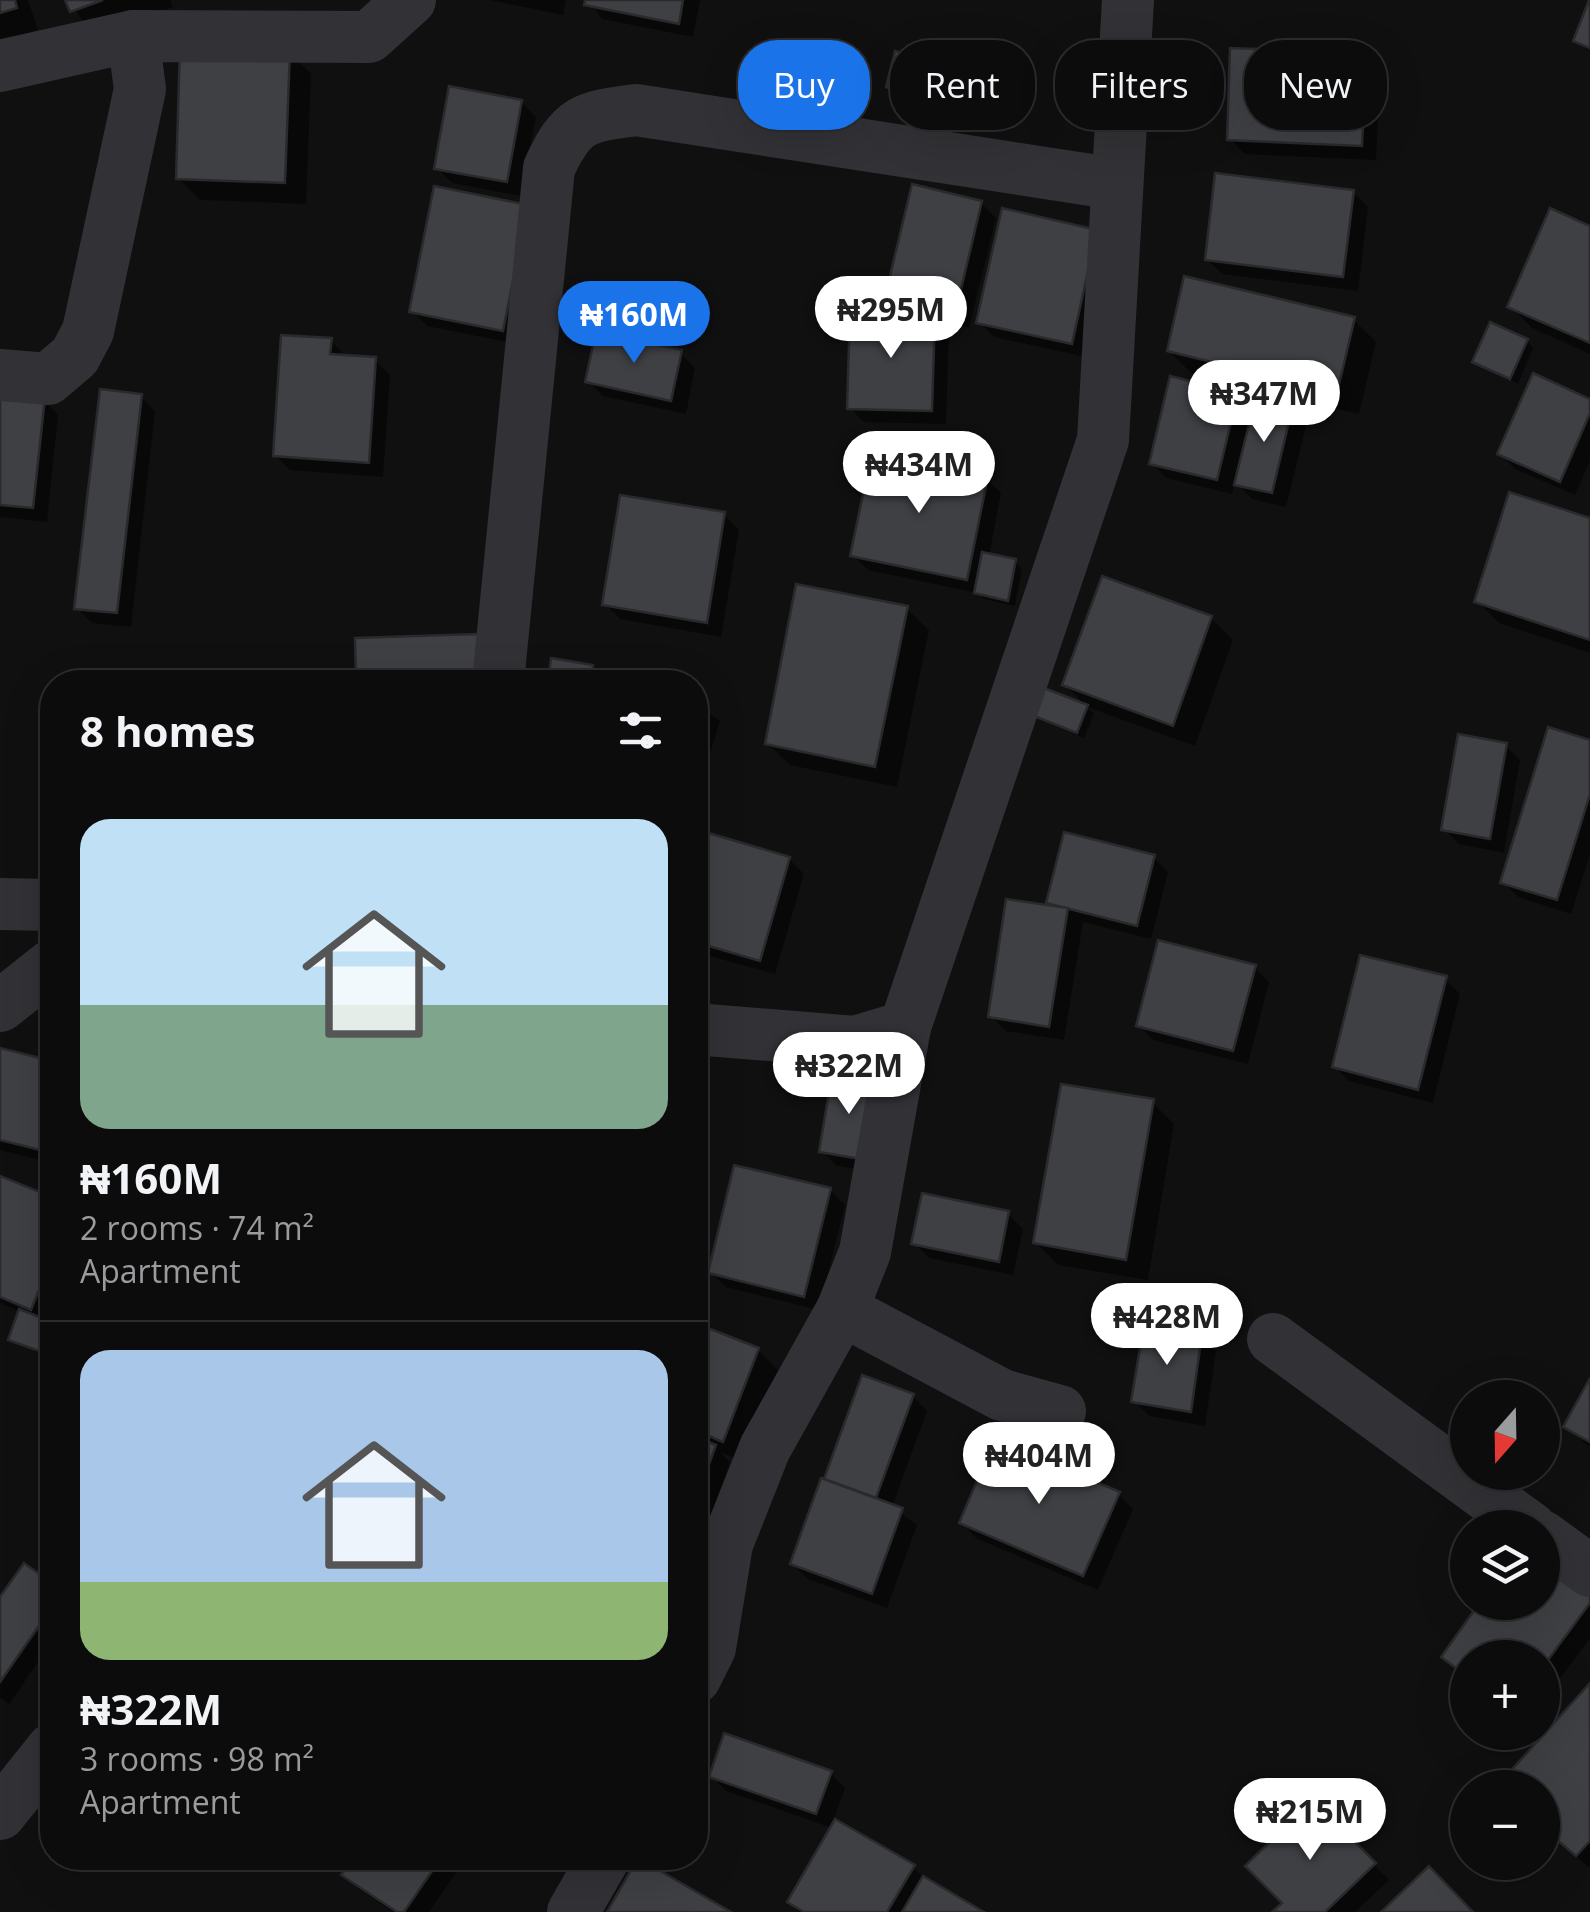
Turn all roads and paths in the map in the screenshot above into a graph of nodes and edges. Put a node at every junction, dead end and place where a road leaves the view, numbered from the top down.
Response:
1 (410, 0) edge
2 (1128, 0) edge
3 (133, 36) junction
4 (0, 66) edge
5 (1117, 184) junction
6 (0, 375) edge
7 (499, 670) edge
8 (0, 904) edge
9 (40, 905) edge
10 (40, 975) edge
11 (0, 1006) edge
12 (905, 1027) junction
13 (708, 1030) edge
14 (842, 1310) junction
15 (1273, 1338) dead end
16 (1060, 1411) dead end
17 (1506, 1510) edge
18 (1560, 1549) edge
19 (1590, 1571) edge
20 (708, 1652) edge
21 (40, 1764) edge
22 (0, 1814) edge
23 (597, 1870) edge
24 (573, 1912) edge

1 - 3 street
2 - 5 street
3 - 4 street
3 - 6 street
5 - 7 street
5 - 12 street
8 - 9 street
10 - 11 street
12 - 13 street
12 - 14 street
14 - 16 street
14 - 20 street
15 - 17 street
18 - 19 street
21 - 22 street
23 - 24 street

